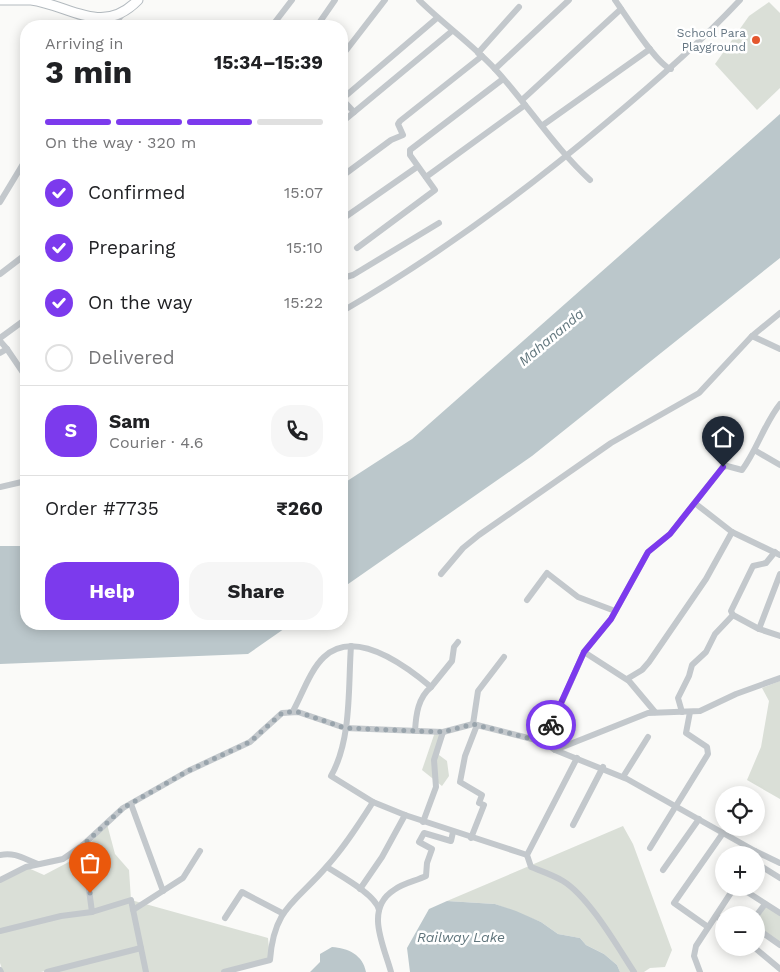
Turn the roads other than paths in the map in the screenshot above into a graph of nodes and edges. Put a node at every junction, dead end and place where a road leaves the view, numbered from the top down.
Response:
1 (0, 0) edge
2 (32, 0) edge
3 (49, 0) edge
4 (130, 0) edge
5 (138, 0) edge
6 (292, 0) edge
7 (336, 0) edge
8 (385, 0) edge
9 (419, 0) edge
10 (569, 0) edge
11 (615, 0) edge
12 (740, 0) edge
13 (519, 7) dead end
14 (622, 9) junction
15 (126, 10) junction
16 (437, 18) junction
17 (118, 20) edge
18 (277, 20) edge
19 (321, 20) edge
20 (452, 31) junction
21 (348, 48) edge
22 (650, 49) junction
23 (480, 54) junction
24 (495, 69) junction
25 (671, 69) junction
26 (503, 79) junction
27 (348, 93) edge
28 (524, 102) junction
29 (348, 105) edge
30 (354, 112) junction
31 (348, 117) edge
32 (543, 125) junction
33 (566, 157) junction
34 (417, 167) junction
35 (20, 169) edge
36 (348, 172) edge
37 (426, 177) junction
38 (590, 180) dead end
39 (0, 202) edge
40 (348, 215) edge
41 (439, 223) dead end
42 (357, 248) dead end
43 (20, 259) edge
44 (0, 274) edge
45 (348, 276) edge
46 (348, 308) edge
47 (780, 313) edge
48 (20, 324) edge
49 (752, 336) junction
50 (0, 340) edge
51 (780, 349) edge
52 (7, 350) junction
53 (0, 353) edge
54 (20, 368) edge
55 (780, 404) edge
56 (756, 451) junction
57 (780, 465) edge
58 (20, 482) edge
59 (0, 487) edge
60 (696, 504) junction
61 (732, 532) junction
62 (778, 554) edge
63 (441, 574) dead end
64 (780, 574) edge
65 (527, 600) dead end
66 (615, 611) junction
67 (733, 615) junction
68 (759, 629) junction
69 (780, 636) edge
70 (458, 642) dead end
71 (351, 646) junction
72 (584, 652) junction
73 (504, 657) dead end
74 (780, 678) edge
75 (627, 679) junction
76 (431, 687) junction
77 (293, 711) junction
78 (655, 712) junction
79 (682, 712) junction
80 (690, 712) junction
81 (475, 724) junction
82 (345, 728) junction
83 (415, 731) junction
84 (443, 732) junction
85 (648, 737) dead end
86 (544, 742) junction
87 (555, 750) junction
88 (577, 758) junction
89 (603, 768) junction
90 (623, 777) junction
91 (373, 802) junction
92 (131, 804) junction
93 (677, 806) junction
94 (405, 815) junction
95 (699, 818) junction
96 (423, 822) junction
97 (573, 825) dead end
98 (715, 828) edge
99 (453, 832) junction
100 (721, 836) edge
101 (728, 836) edge
102 (471, 838) junction
103 (83, 845) junction
104 (743, 846) edge
105 (650, 848) dead end
106 (200, 851) dead end
107 (0, 855) edge
108 (527, 855) junction
109 (765, 857) edge
110 (780, 863) edge
111 (39, 864) junction
112 (328, 867) junction
113 (765, 869) edge
114 (662, 870) dead end
115 (780, 878) edge
116 (0, 880) edge
117 (360, 888) junction
118 (163, 891) junction
119 (754, 896) edge
120 (766, 904) joint
121 (133, 910) junction
122 (379, 910) junction
123 (92, 912) junction
124 (282, 913) junction
125 (780, 913) edge
126 (715, 917) edge
127 (225, 918) dead end
128 (708, 927) junction
129 (0, 931) edge
130 (765, 934) edge
131 (780, 945) edge
132 (141, 948) junction
133 (765, 956) edge
134 (780, 969) edge
135 (47, 972) edge
136 (146, 972) edge
137 (224, 972) edge
138 (391, 972) edge
139 (634, 972) edge
140 (700, 972) edge

1 - 2 main road
2 - 15 main road
3 - 4 main road
5 - 15 main road
6 - 18 street
7 - 19 street
8 - 21 street
9 - 16 street
10 - 24 street
11 - 14 street
12 - 25 street
13 - 23 street
14 - 22 street
14 - 28 street
15 - 17 street
16 - 20 street
16 - 27 street
20 - 23 street
20 - 30 street
22 - 25 street
22 - 32 street
23 - 24 street
23 - 36 street
24 - 26 street
25 - 33 street
26 - 28 street
26 - 34 street
28 - 32 street
28 - 37 street
29 - 30 street
30 - 31 street
32 - 33 street
33 - 38 street
33 - 46 street
34 - 37 street
34 - 40 street
35 - 39 street
37 - 42 street
41 - 45 street
43 - 44 street
47 - 49 street
48 - 50 street
49 - 51 street
49 - 63 street
50 - 52 street
52 - 53 street
52 - 54 street
55 - 56 street
56 - 57 street
56 - 60 street
58 - 59 street
60 - 61 street
60 - 66 street
61 - 62 street
61 - 75 street
62 - 67 street
64 - 68 street
65 - 66 street
66 - 72 street
67 - 68 street
67 - 79 street
68 - 69 street
70 - 76 street
71 - 76 street
71 - 77 street
71 - 82 street
72 - 75 street
72 - 86 street
73 - 81 street
74 - 80 street
75 - 78 street
76 - 83 street
77 - 82 street
77 - 92 street
78 - 79 street
78 - 87 street
79 - 80 street
80 - 93 street
81 - 84 street
81 - 86 street
81 - 102 street
82 - 83 street
82 - 91 street
83 - 84 street
84 - 96 street
85 - 90 street
86 - 87 street
87 - 88 street
88 - 89 street
88 - 108 street
89 - 90 street
89 - 97 street
90 - 93 street
91 - 94 street
91 - 112 street
92 - 103 street
92 - 118 street
93 - 95 street
93 - 105 street
94 - 96 street
94 - 117 street
95 - 98 street
95 - 114 street
96 - 99 street
99 - 102 street
99 - 122 street
100 - 128 street
101 - 104 street
102 - 108 street
103 - 111 street
103 - 123 street
106 - 118 street
107 - 111 street
108 - 139 street
109 - 110 street
111 - 116 street
112 - 117 street
112 - 124 street
113 - 115 street
117 - 122 street
118 - 121 street
119 - 120 street
120 - 125 street
121 - 123 street
121 - 132 street
122 - 138 street
123 - 129 street
124 - 127 street
124 - 137 street
126 - 128 street
128 - 140 street
130 - 131 street
132 - 135 street
132 - 136 street
133 - 134 street

